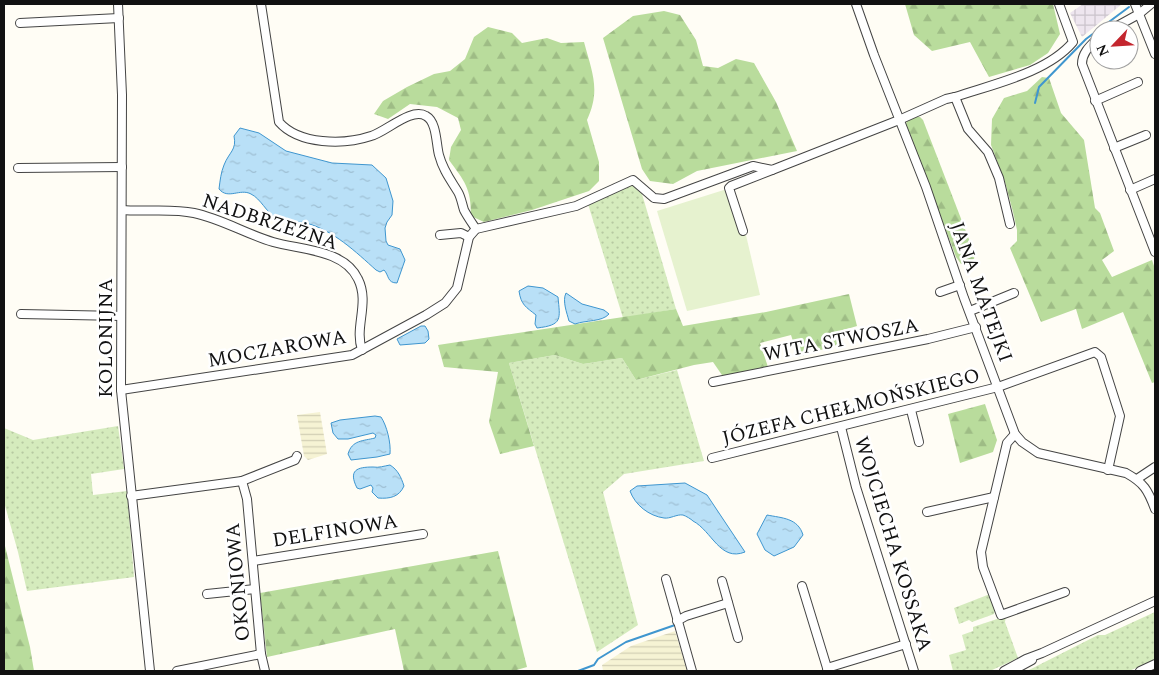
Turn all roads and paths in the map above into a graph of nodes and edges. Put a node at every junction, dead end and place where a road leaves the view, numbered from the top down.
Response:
1 (118, 4) edge
2 (261, 4) edge
3 (856, 4) edge
4 (1060, 4) edge
5 (1135, 4) edge
6 (1151, 4) edge
7 (1139, 14) junction
8 (119, 18) junction
9 (1128, 20) edge
10 (20, 23) dead end
11 (1089, 47) edge
12 (1155, 54) edge
13 (1138, 82) dead end
14 (955, 97) junction
15 (1095, 101) junction
16 (899, 120) junction
17 (1146, 135) dead end
18 (1114, 148) junction
19 (122, 167) junction
20 (18, 168) dead end
21 (772, 170) junction
22 (1155, 179) edge
23 (1130, 190) junction
24 (122, 210) junction
25 (1010, 224) dead end
26 (476, 229) junction
27 (743, 231) dead end
28 (440, 235) dead end
29 (469, 237) junction
30 (1155, 252) edge
31 (960, 285) junction
32 (940, 292) dead end
33 (1014, 293) dead end
34 (970, 311) junction
35 (21, 314) dead end
36 (121, 316) junction
37 (976, 327) junction
38 (362, 350) junction
39 (713, 382) dead end
40 (998, 387) junction
41 (121, 390) junction
42 (911, 410) junction
43 (840, 426) junction
44 (1016, 434) junction
45 (919, 442) dead end
46 (297, 456) dead end
47 (712, 458) dead end
48 (1155, 467) edge
49 (1108, 470) junction
50 (1137, 479) junction
51 (242, 481) junction
52 (132, 496) junction
53 (994, 497) junction
54 (1155, 509) edge
55 (927, 512) dead end
56 (422, 534) dead end
57 (253, 561) junction
58 (666, 579) dead end
59 (722, 581) dead end
60 (802, 586) dead end
61 (255, 588) junction
62 (1065, 592) dead end
63 (206, 594) dead end
64 (1155, 601) edge
65 (728, 603) junction
66 (677, 621) junction
67 (738, 638) dead end
68 (906, 644) junction
69 (1042, 653) junction
70 (261, 654) junction
71 (1155, 664) edge
72 (828, 670) edge
73 (150, 671) edge
74 (177, 671) edge
75 (265, 671) edge
76 (692, 671) edge
77 (914, 671) edge
78 (1004, 671) edge
79 (1012, 671) edge
80 (1140, 671) edge

1 - 8 street, KOLONIJNA
2 - 26 street
3 - 16 street, JANA MATEJKI
4 - 14 street
5 - 7 street
6 - 7 street
7 - 9 street
7 - 12 street
8 - 10 street
8 - 19 street, KOLONIJNA
11 - 15 street
13 - 15 street
14 - 16 street
14 - 25 street
15 - 18 street
16 - 21 street
16 - 31 street, JANA MATEJKI
17 - 18 street
18 - 23 street
19 - 20 street
19 - 24 street, KOLONIJNA
21 - 26 street
21 - 27 street
22 - 23 street
23 - 30 street
24 - 36 street, KOLONIJNA
24 - 38 street, NADBRZEŻNA
26 - 29 street, MOCZAROWA
28 - 29 street
29 - 38 street, MOCZAROWA
31 - 32 street
31 - 34 street, JANA MATEJKI
33 - 34 street
34 - 37 street, JANA MATEJKI
35 - 36 street
36 - 41 street, KOLONIJNA
37 - 39 street, WITA STWOSZA
37 - 40 street, JANA MATEJKI
38 - 41 street, MOCZAROWA
40 - 42 street, JÓZEFA CHEŁMOŃSKIEGO
40 - 44 street, JANA MATEJKI
40 - 49 street, JÓZEFA CHEŁMOŃSKIEGO
41 - 52 street, KOLONIJNA
42 - 43 street, JÓZEFA CHEŁMOŃSKIEGO
42 - 45 street
43 - 47 street, JÓZEFA CHEŁMOŃSKIEGO
43 - 68 street, WOJCIECHA KOSSAKA
44 - 49 street, JANA MATEJKI
44 - 53 street
46 - 51 street
48 - 50 street
49 - 50 street, JANA MATEJKI
50 - 54 street
51 - 52 street
51 - 57 street, OKONIOWA
52 - 73 street, KOLONIJNA
53 - 55 street
53 - 62 street
56 - 57 street, DELFINOWA
57 - 61 street, OKONIOWA
58 - 66 street
59 - 65 street
60 - 72 street
61 - 63 street
61 - 70 street, OKONIOWA
64 - 69 street
65 - 66 street
65 - 67 street
66 - 76 street
68 - 72 street
68 - 77 street, WOJCIECHA KOSSAKA
69 - 78 street
69 - 79 street
70 - 74 street, OKONIOWA
70 - 75 street
71 - 80 street

